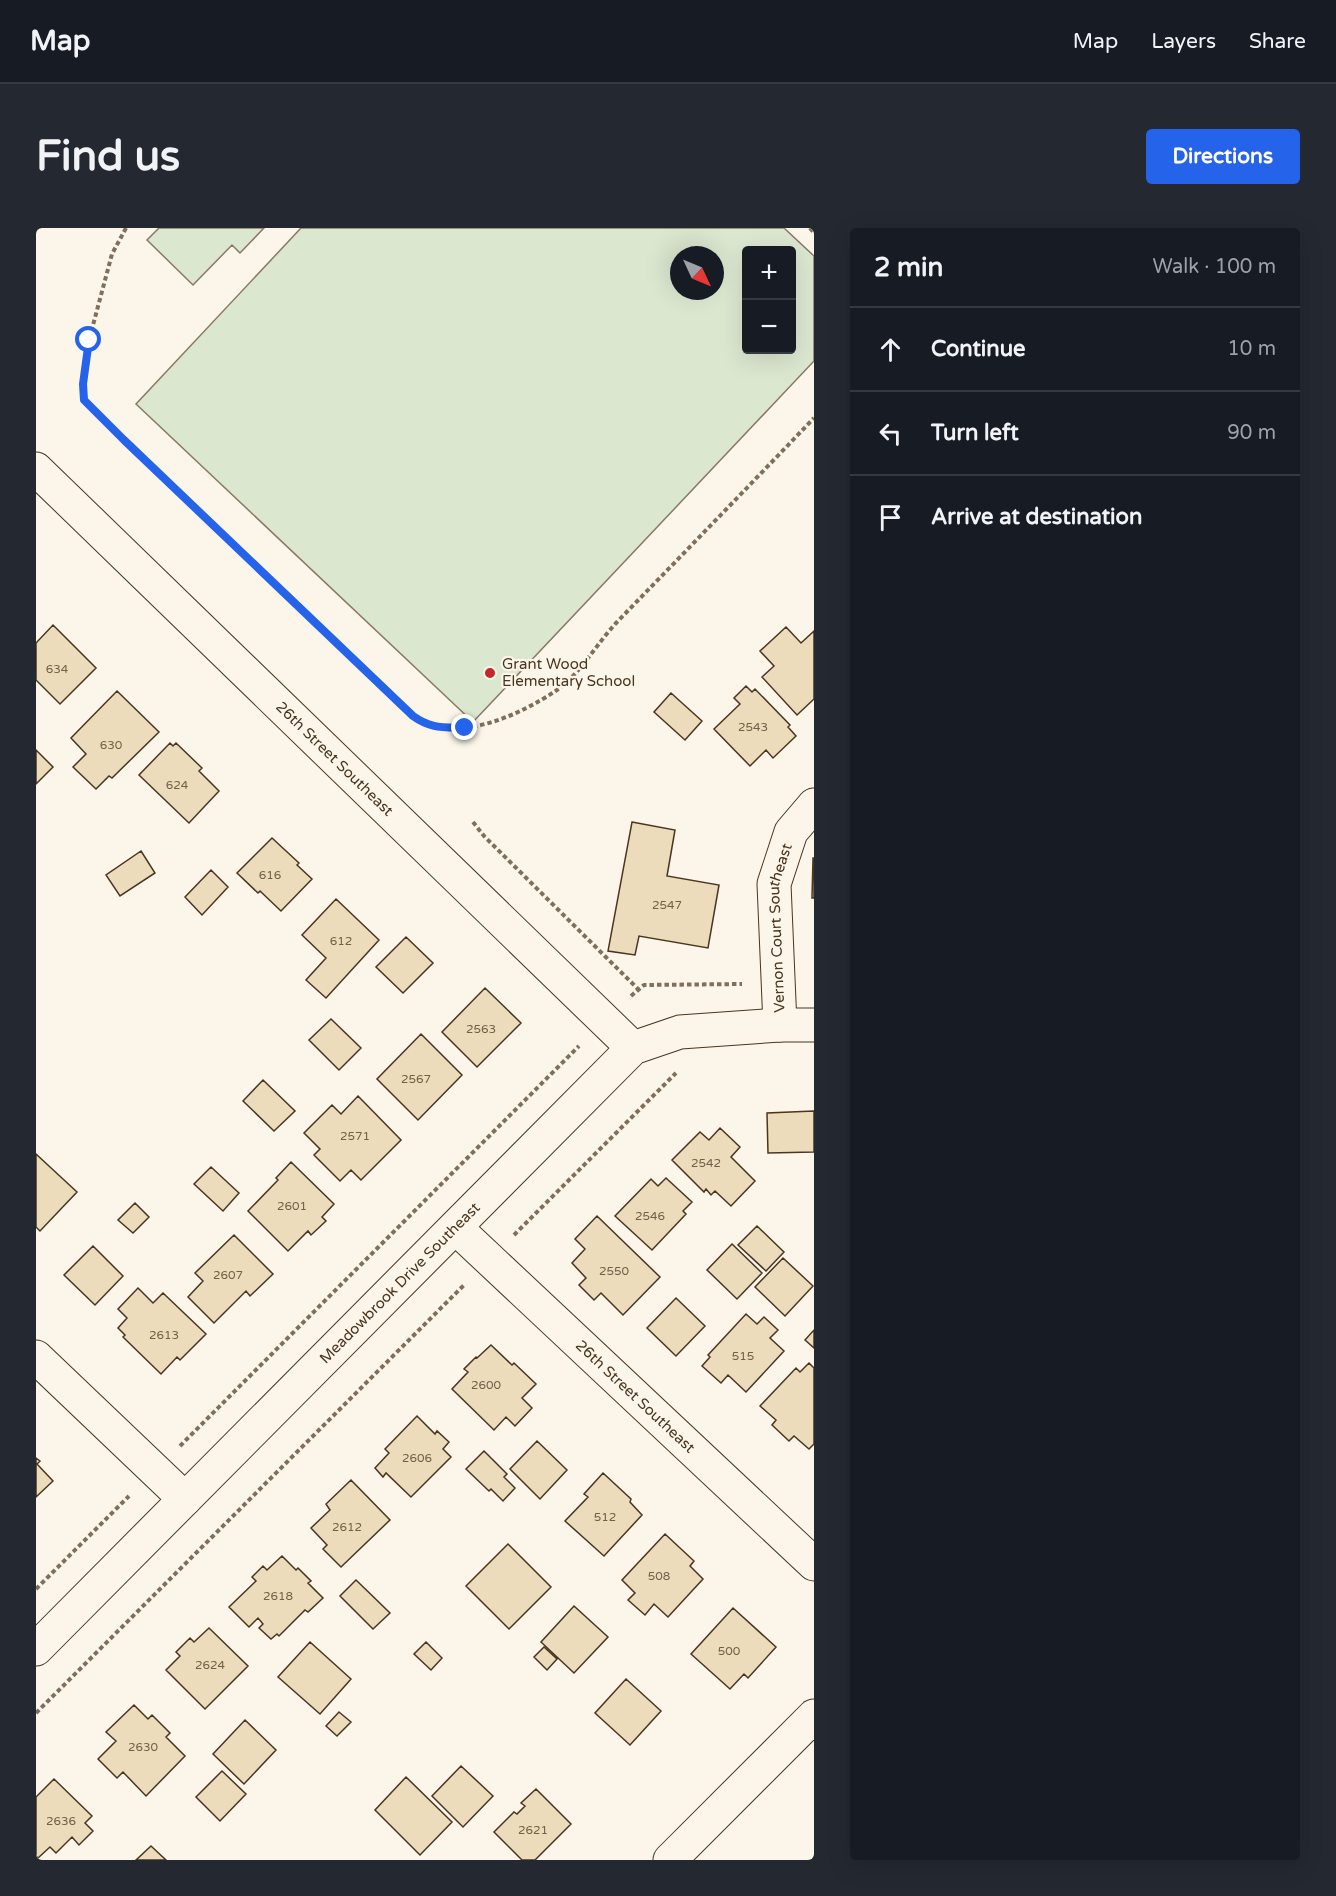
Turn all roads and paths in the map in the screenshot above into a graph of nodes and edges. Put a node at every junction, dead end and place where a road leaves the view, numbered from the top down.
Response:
1 (126, 228) edge
2 (810, 228) edge
3 (814, 233) edge
4 (814, 418) edge
5 (36, 469) edge
6 (814, 805) edge
7 (473, 822) dead end
8 (742, 984) dead end
9 (639, 990) junction
10 (628, 999) dead end
11 (780, 1025) junction
12 (814, 1025) edge
13 (582, 1043) dead end
14 (633, 1048) junction
15 (679, 1070) dead end
16 (456, 1228) junction
17 (512, 1237) dead end
18 (470, 1279) dead end
19 (36, 1358) edge
20 (173, 1453) dead end
21 (130, 1495) dead end
22 (185, 1499) junction
23 (814, 1564) edge
24 (36, 1589) edge
25 (36, 1649) edge
26 (36, 1713) edge
27 (814, 1716) edge
28 (670, 1860) edge

1 - 4 path
2 - 3 path
5 - 14 street, 26th Street Southeast
6 - 11 street, Vernon Court Southeast
7 - 9 path
8 - 9 path
9 - 10 path
11 - 12 street, Meadowbrook Drive Southeast
11 - 14 street, Meadowbrook Drive Southeast
13 - 20 path
14 - 16 street, Meadowbrook Drive Southeast
15 - 17 path
16 - 22 street, Meadowbrook Drive Southeast
16 - 23 street, 26th Street Southeast
18 - 26 path
19 - 22 street
21 - 24 path
22 - 25 street, Meadowbrook Drive Southeast
27 - 28 street

